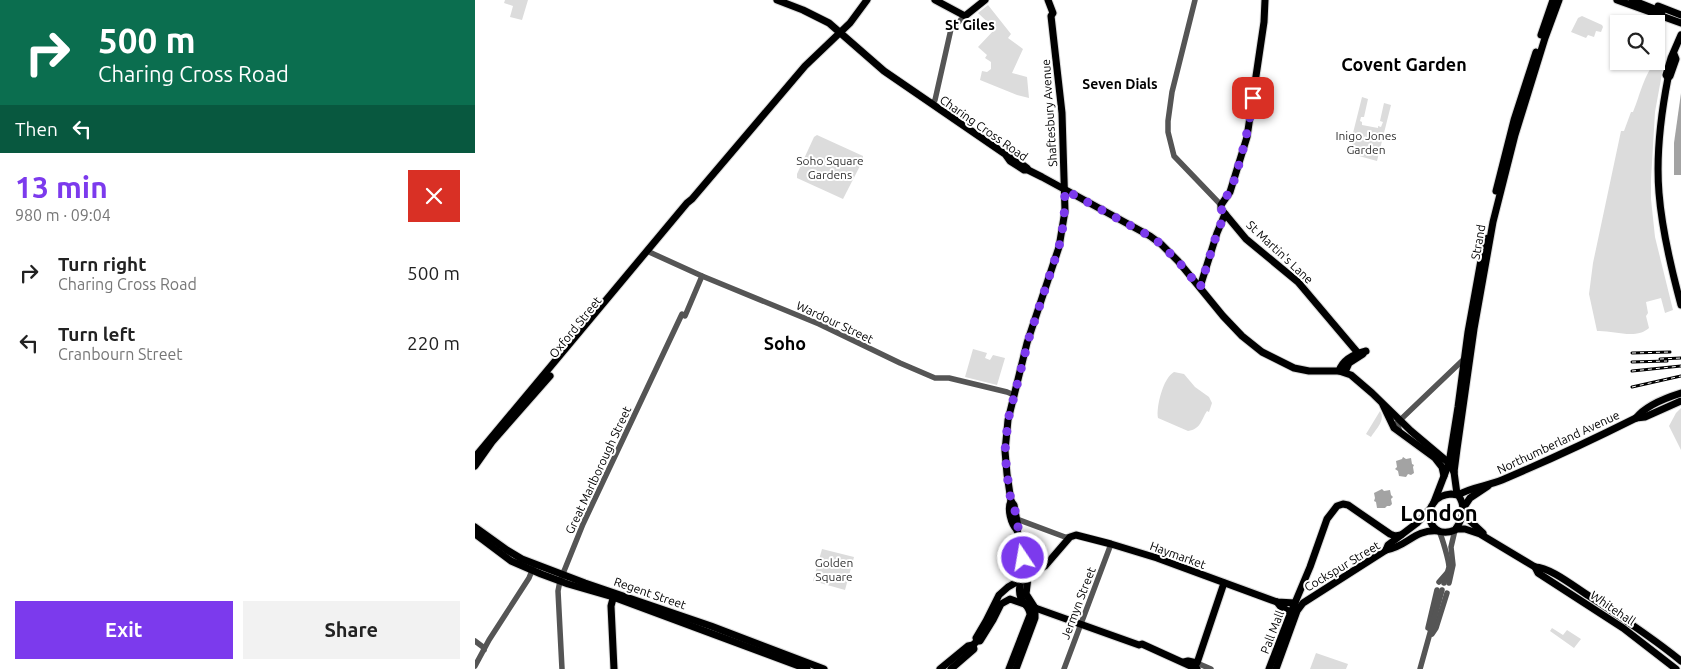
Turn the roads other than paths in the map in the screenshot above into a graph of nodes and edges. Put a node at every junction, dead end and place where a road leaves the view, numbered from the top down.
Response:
1 (777, 0) edge
2 (867, 0) edge
3 (935, 0) edge
4 (985, 0) edge
5 (1195, 0) edge
6 (1265, 0) edge
7 (1553, 0) edge
8 (1559, 0) edge
9 (1617, 0) edge
10 (1632, 0) edge
11 (1643, 0) edge
12 (789, 2) edge
13 (1049, 2) edge
14 (1656, 10) junction
15 (1681, 15) edge
16 (965, 16) junction
17 (1681, 19) edge
18 (1681, 23) edge
19 (841, 32) junction
20 (1681, 34) edge
21 (931, 104) junction
22 (1065, 190) junction
23 (1221, 205) junction
24 (1225, 214) junction
25 (649, 252) junction
26 (703, 276) junction
27 (1200, 288) junction
28 (1681, 305) edge
29 (1464, 359) junction
30 (1342, 371) junction
31 (1681, 393) edge
32 (1014, 395) junction
33 (1681, 401) edge
34 (1657, 403) junction
35 (1383, 404) junction
36 (1657, 411) junction
37 (1636, 418) junction
38 (1400, 420) junction
39 (1400, 432) junction
40 (475, 441) edge
41 (491, 444) junction
42 (483, 446) junction
43 (475, 457) edge
44 (1449, 463) junction
45 (475, 466) edge
46 (1454, 472) junction
47 (1444, 476) junction
48 (1490, 485) junction
49 (1457, 495) junction
50 (1010, 504) junction
51 (1433, 505) junction
52 (1464, 509) junction
53 (1015, 518) junction
54 (475, 528) edge
55 (1017, 530) junction
56 (1455, 530) junction
57 (1438, 531) junction
58 (475, 534) edge
59 (1070, 537) junction
60 (1487, 537) junction
61 (1403, 538) junction
62 (1111, 544) junction
63 (534, 567) junction
64 (1535, 567) junction
65 (561, 578) junction
66 (1024, 579) junction
67 (1224, 583) junction
68 (1442, 591) dead end
69 (614, 595) junction
70 (1277, 602) junction
71 (1295, 603) junction
72 (1025, 604) junction
73 (1035, 608) junction
74 (1293, 614) junction
75 (1081, 624) junction
76 (475, 641) edge
77 (972, 644) junction
78 (484, 650) junction
79 (1681, 661) edge
80 (475, 666) edge
81 (1196, 667) edge
82 (562, 669) edge
83 (614, 669) edge
84 (807, 669) edge
85 (824, 669) edge
86 (940, 669) edge
87 (951, 669) edge
88 (1009, 669) edge
89 (1016, 669) edge
90 (1064, 669) edge
91 (1211, 669) edge
92 (1269, 669) edge
93 (1276, 669) edge
94 (1420, 669) edge
95 (1677, 669) edge

1 - 12 main road, Charing Cross Road
2 - 19 main road, Oxford Street
3 - 16 main road
4 - 16 main road
5 - 23 street
6 - 23 main road
7 - 29 main road, Strand
8 - 46 main road, Strand
9 - 14 main road
10 - 14 main road
11 - 14 main road
12 - 19 main road, Charing Cross Road
13 - 22 main road, Shaftesbury Avenue
14 - 15 main road
14 - 17 main road
14 - 18 main road
16 - 21 street
19 - 21 main road, Charing Cross Road
19 - 25 main road, Oxford Street
20 - 28 main road
21 - 22 main road, Charing Cross Road
22 - 27 main road, Charing Cross Road
22 - 32 main road, Shaftesbury Avenue
23 - 24 main road, St Martin's Lane
24 - 27 main road
24 - 30 main road, St Martin's Lane
25 - 26 street, Wardour Street
25 - 41 main road, Oxford Street
25 - 42 main road, Oxford Street
26 - 32 street, Wardour Street
26 - 65 street, Great Marlborough Street
27 - 30 main road, Charing Cross Road
29 - 38 street
29 - 44 main road, Strand
30 - 35 main road
31 - 34 main road, Northumberland Avenue
32 - 50 main road, Shaftesbury Avenue
33 - 36 main road, Northumberland Avenue
34 - 36 main road
34 - 37 main road, Northumberland Avenue
35 - 38 main road
35 - 39 main road
36 - 37 main road, Northumberland Avenue
37 - 48 main road, Northumberland Avenue
38 - 39 street
38 - 44 main road
39 - 47 main road
40 - 42 main road
41 - 42 main road
41 - 45 main road, Oxford Street
42 - 43 main road, Oxford Street
44 - 46 main road
44 - 47 main road, Strand
46 - 49 main road, Strand
47 - 51 main road, Strand
48 - 49 main road, Northumberland Avenue
48 - 52 main road, Northumberland Avenue
49 - 51 main road
49 - 52 main road
50 - 53 main road, Shaftesbury Avenue
50 - 55 main road, Shaftesbury Avenue
51 - 57 main road
51 - 61 main road, Cockspur Street
52 - 56 main road
52 - 60 main road, Whitehall
53 - 55 main road, Shaftesbury Avenue
53 - 59 street
54 - 63 main road, Regent Street
55 - 66 main road, Shaftesbury Avenue
56 - 57 main road
56 - 57 street
56 - 60 main road, Whitehall
57 - 61 main road
58 - 63 main road, Regent Street
59 - 62 main road, Haymarket
59 - 66 main road
60 - 64 main road, Whitehall
61 - 71 main road, Pall Mall
61 - 74 main road, Cockspur Street
62 - 67 main road, Haymarket
62 - 75 street, Jermyn Street
63 - 65 main road, Regent Street
63 - 78 street
64 - 79 main road, Whitehall
64 - 95 main road, Whitehall
65 - 69 main road, Regent Street
65 - 82 street, Great Marlborough Street
66 - 72 main road
66 - 73 main road
66 - 77 main road
67 - 70 main road, Haymarket
67 - 81 main road
68 - 94 street
69 - 83 main road
69 - 84 main road, Regent Street
69 - 85 main road, Regent Street
70 - 71 main road, Haymarket
70 - 74 main road, Haymarket
71 - 74 main road, Pall Mall
72 - 73 main road
72 - 77 main road
72 - 88 main road
73 - 75 main road
73 - 89 main road
74 - 92 main road, Pall Mall
74 - 93 main road, Pall Mall
75 - 81 main road
75 - 90 street, Jermyn Street
76 - 78 street
77 - 86 main road
77 - 87 main road
78 - 80 street
81 - 91 street

